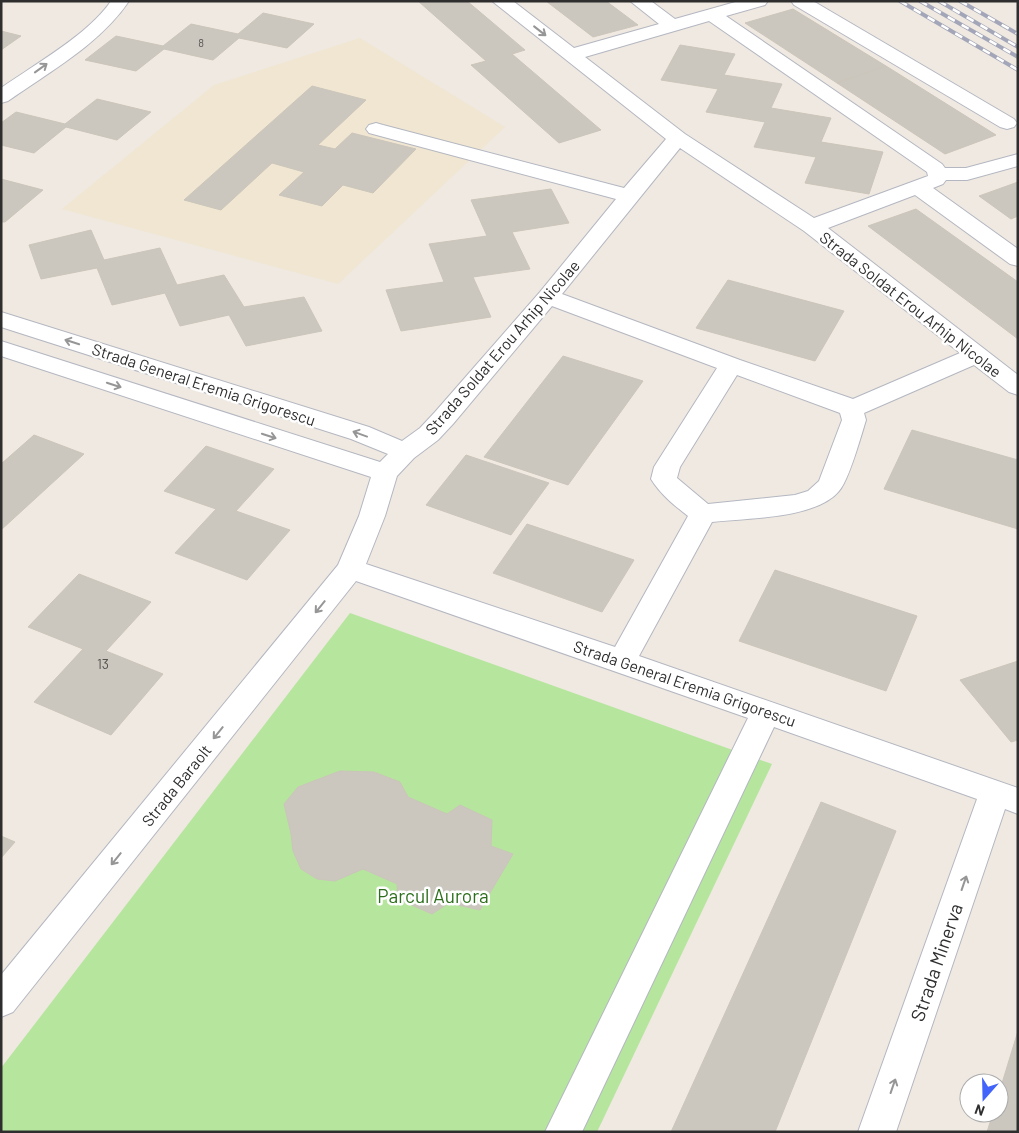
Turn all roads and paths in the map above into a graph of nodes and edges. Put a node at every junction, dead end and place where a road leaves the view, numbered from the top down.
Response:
1 (120, 1) edge
2 (501, 1) edge
3 (639, 1) edge
4 (759, 1) edge
5 (800, 1) edge
6 (713, 14) junction
7 (673, 26) junction
8 (570, 54) junction
9 (1, 97) edge
10 (1007, 124) dead end
11 (376, 129) dead end
12 (678, 138) junction
13 (1018, 160) edge
14 (939, 174) junction
15 (917, 187) junction
16 (628, 196) junction
17 (812, 226) junction
18 (1018, 258) edge
19 (548, 297) junction
20 (1, 319) edge
21 (1, 348) edge
22 (976, 355) junction
23 (731, 365) junction
24 (1018, 387) edge
25 (851, 409) junction
26 (405, 452) junction
27 (384, 473) junction
28 (704, 514) junction
29 (350, 568) junction
30 (622, 661) junction
31 (766, 712) junction
32 (1007, 797) edge
33 (1, 1002) edge
34 (563, 1132) edge
35 (877, 1132) edge

9 -> 1 street
2 -> 8 street, Strada Soldat Erou Arhip Nicolae
3 - 7 street
4 - 6 street
5 - 10 street
6 - 7 street
6 - 14 street
7 - 8 street
8 - 12 street, Strada Soldat Erou Arhip Nicolae
11 - 16 street
12 - 16 street, Strada Soldat Erou Arhip Nicolae
12 - 17 street, Strada Soldat Erou Arhip Nicolae
13 - 14 street
14 - 15 street
15 - 17 street
15 - 18 street
16 - 19 street, Strada Soldat Erou Arhip Nicolae
17 - 22 street, Strada Soldat Erou Arhip Nicolae
19 - 23 street
19 - 26 street, Strada Soldat Erou Arhip Nicolae
26 -> 20 street, Strada General Eremia Grigorescu
21 -> 27 street, Strada General Eremia Grigorescu
22 - 24 street, Strada Soldat Erou Arhip Nicolae
22 - 25 street
23 - 25 street
23 - 28 street
25 - 28 street
26 - 27 street, Strada Soldat Erou Arhip Nicolae
27 - 29 street, Strada Soldat Erou Arhip Nicolae
28 - 30 street
29 - 30 street, Strada General Eremia Grigorescu
29 -> 33 street, Strada Baraolt
30 - 31 street, Strada General Eremia Grigorescu
31 - 32 street, Strada General Eremia Grigorescu
31 - 34 street
35 -> 32 street, Strada Minerva

